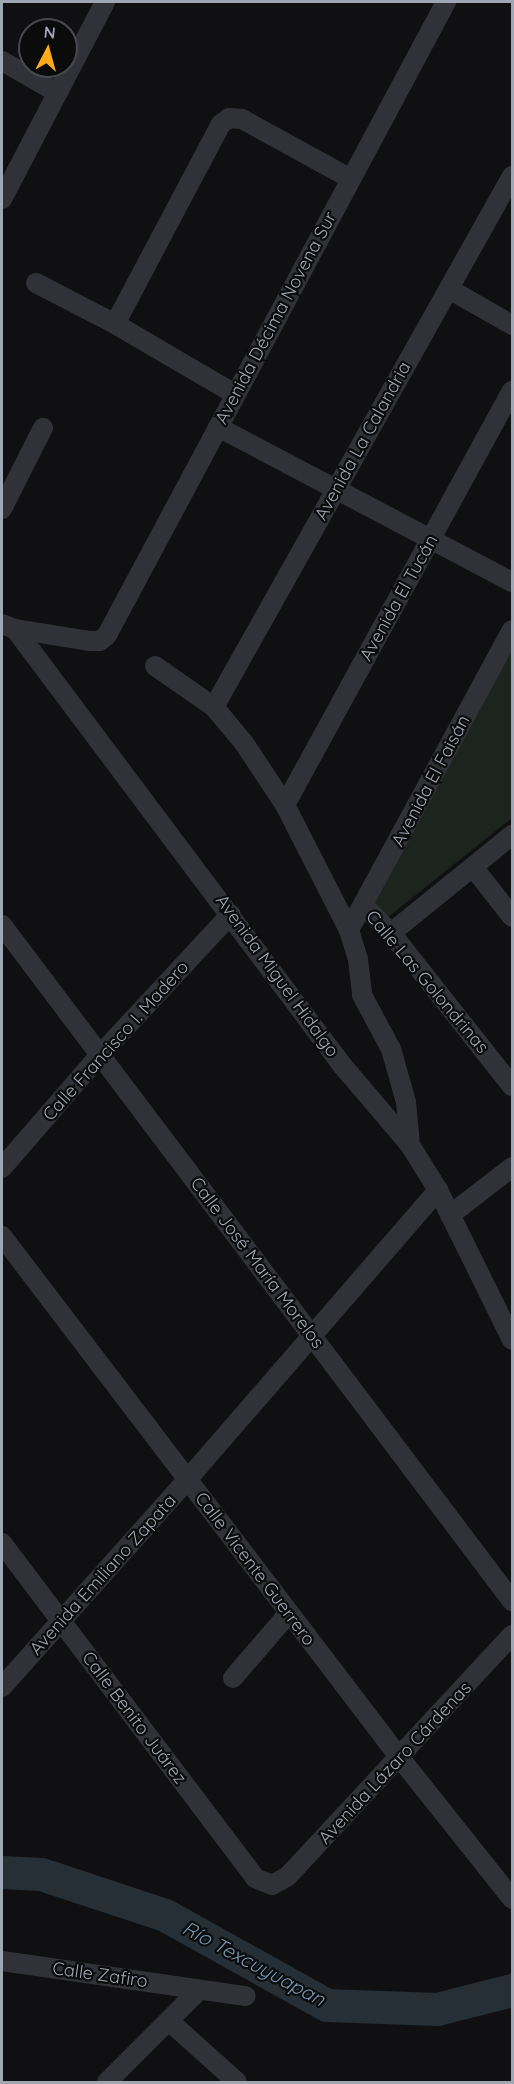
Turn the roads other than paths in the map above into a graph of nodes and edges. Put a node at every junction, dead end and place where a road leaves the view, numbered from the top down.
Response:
1 (105, 2) edge
2 (446, 2) edge
3 (2, 61) edge
4 (58, 93) junction
5 (513, 176) edge
6 (351, 179) junction
7 (4, 191) edge
8 (36, 283) dead end
9 (449, 289) junction
10 (115, 324) junction
11 (513, 325) edge
12 (513, 391) edge
13 (235, 394) junction
14 (218, 427) junction
15 (43, 428) dead end
16 (336, 489) junction
17 (2, 509) edge
18 (432, 539) junction
19 (513, 582) edge
20 (6, 627) edge
21 (513, 630) edge
22 (155, 666) dead end
23 (214, 707) junction
24 (285, 805) junction
25 (513, 835) edge
26 (473, 867) junction
27 (364, 906) junction
28 (231, 914) junction
29 (513, 917) edge
30 (2, 925) edge
31 (349, 930) junction
32 (391, 933) junction
33 (100, 1055) junction
34 (513, 1086) edge
35 (410, 1145) junction
36 (513, 1167) edge
37 (2, 1168) edge
38 (438, 1190) junction
39 (450, 1215) junction
40 (2, 1236) edge
41 (313, 1336) junction
42 (512, 1338) edge
43 (188, 1480) junction
44 (2, 1543) edge
45 (513, 1601) edge
46 (289, 1613) junction
47 (62, 1622) junction
48 (513, 1635) edge
49 (233, 1678) dead end
50 (2, 1687) edge
51 (400, 1758) junction
52 (272, 1885) joint
53 (513, 1899) edge
54 (2, 1961) edge
55 (199, 1990) junction
56 (246, 1996) dead end
57 (169, 2020) junction
58 (107, 2082) edge
59 (237, 2082) edge

1 - 4 street
2 - 6 street, Avenida Décima Novena Sur
3 - 4 street
4 - 7 street
5 - 9 street, Avenida La Calandria
6 - 10 street
6 - 13 street, Avenida Décima Novena Sur
8 - 10 street
9 - 11 street
9 - 16 street, Avenida La Calandria
10 - 13 street
12 - 18 street, Avenida El Tucán
13 - 14 street, Avenida Décima Novena Sur
14 - 16 street
14 - 20 street, Avenida Décima Novena Sur
15 - 17 street
16 - 18 street
16 - 23 street, Avenida La Calandria
18 - 19 street
18 - 24 street, Avenida El Tucán
20 - 28 street, Avenida Miguel Hidalgo
21 - 27 street, Avenida El Faisán
22 - 23 street
23 - 24 street
24 - 31 street
25 - 26 street
26 - 29 street
26 - 32 street
27 - 31 street, Avenida El Faisán
27 - 32 street, Calle Las Golondrinas
28 - 33 street, Calle Francisco I. Madero
28 - 35 street, Avenida Miguel Hidalgo
30 - 33 street, Calle José María Morelos
31 - 35 street
32 - 34 street, Calle Las Golondrinas
33 - 37 street, Calle Francisco I. Madero
33 - 41 street, Calle José María Morelos
35 - 38 street, Avenida Miguel Hidalgo
36 - 39 street
38 - 39 street, Avenida Miguel Hidalgo
38 - 41 street, Avenida Emiliano Zapata
39 - 42 street, Avenida Miguel Hidalgo
40 - 43 street, Calle Vicente Guerrero
41 - 43 street, Avenida Emiliano Zapata
41 - 45 street, Calle José María Morelos
43 - 46 street, Calle Vicente Guerrero
43 - 47 street, Avenida Emiliano Zapata
44 - 47 street, Calle Benito Juárez
46 - 49 street
46 - 51 street, Calle Vicente Guerrero
47 - 50 street, Avenida Emiliano Zapata
47 - 52 street, Calle Benito Juárez
48 - 51 street, Avenida Lázaro Cárdenas
51 - 52 street, Avenida Lázaro Cárdenas
51 - 53 street, Calle Vicente Guerrero
54 - 55 street, Calle Zafiro
55 - 56 street, Calle Zafiro
55 - 57 street
57 - 58 street
57 - 59 street

